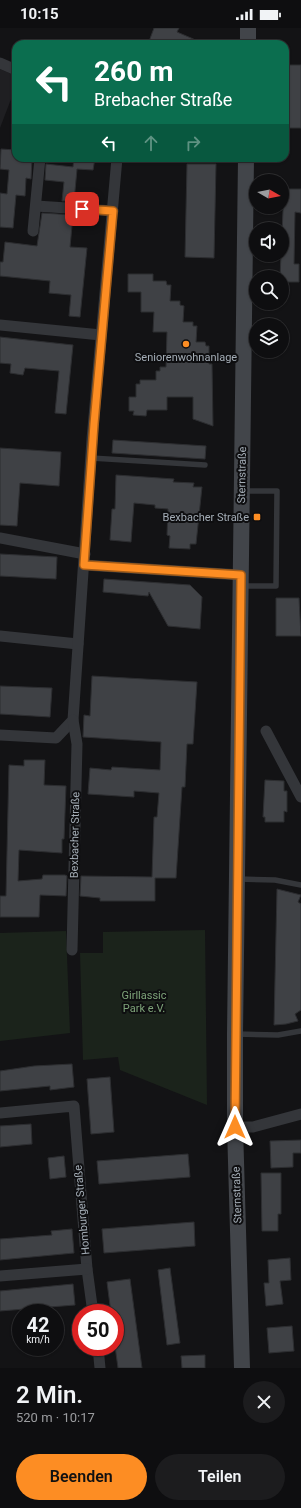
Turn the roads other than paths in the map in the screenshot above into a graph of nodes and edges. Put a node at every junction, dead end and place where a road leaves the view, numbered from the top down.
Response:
1 (248, 28) edge
2 (248, 40) edge
3 (0, 64) edge
4 (12, 68) edge
5 (40, 162) edge
6 (117, 162) edge
7 (246, 162) edge
8 (36, 206) junction
9 (113, 211) junction
10 (33, 231) dead end
11 (250, 318) edge
12 (0, 325) edge
13 (101, 335) junction
14 (249, 358) edge
15 (91, 458) junction
16 (205, 465) dead end
17 (242, 491) junction
18 (0, 538) edge
19 (84, 560) junction
20 (241, 581) junction
21 (0, 636) edge
22 (78, 644) junction
23 (73, 720) junction
24 (266, 731) dead end
25 (0, 735) edge
26 (301, 797) edge
27 (237, 879) junction
28 (301, 885) edge
29 (72, 950) dead end
30 (301, 1031) edge
31 (235, 1034) junction
32 (0, 1113) edge
33 (301, 1114) edge
34 (235, 1127) junction
35 (88, 1269) junction
36 (0, 1276) edge
37 (92, 1304) edge
38 (99, 1356) edge
39 (100, 1368) edge
40 (242, 1368) edge

1 - 2 main road
3 - 4 street
5 - 8 street
6 - 9 street, Bexbacher Straße
7 - 11 main road, Sternstraße
8 - 9 street
8 - 10 street
9 - 13 street, Bexbacher Straße
12 - 13 street
13 - 15 street, Bexbacher Straße
14 - 17 main road, Sternstraße
15 - 16 lane
15 - 19 street, Bexbacher Straße
17 - 20 main road, Sternstraße
17 - 20 lane
18 - 19 street
19 - 20 street
19 - 22 street, Bexbacher Straße
20 - 27 main road, Sternstraße
21 - 22 street
22 - 23 street, Bexbacher Straße
23 - 25 street
23 - 29 street, Bexbacher Straße
24 - 26 street
27 - 28 lane
27 - 31 main road, Sternstraße
30 - 31 lane
31 - 34 main road, Sternstraße
32 - 35 street, Homburger Straße
33 - 34 street
34 - 40 main road, Sternstraße
35 - 36 street
35 - 37 street, Homburger Straße
38 - 39 street

